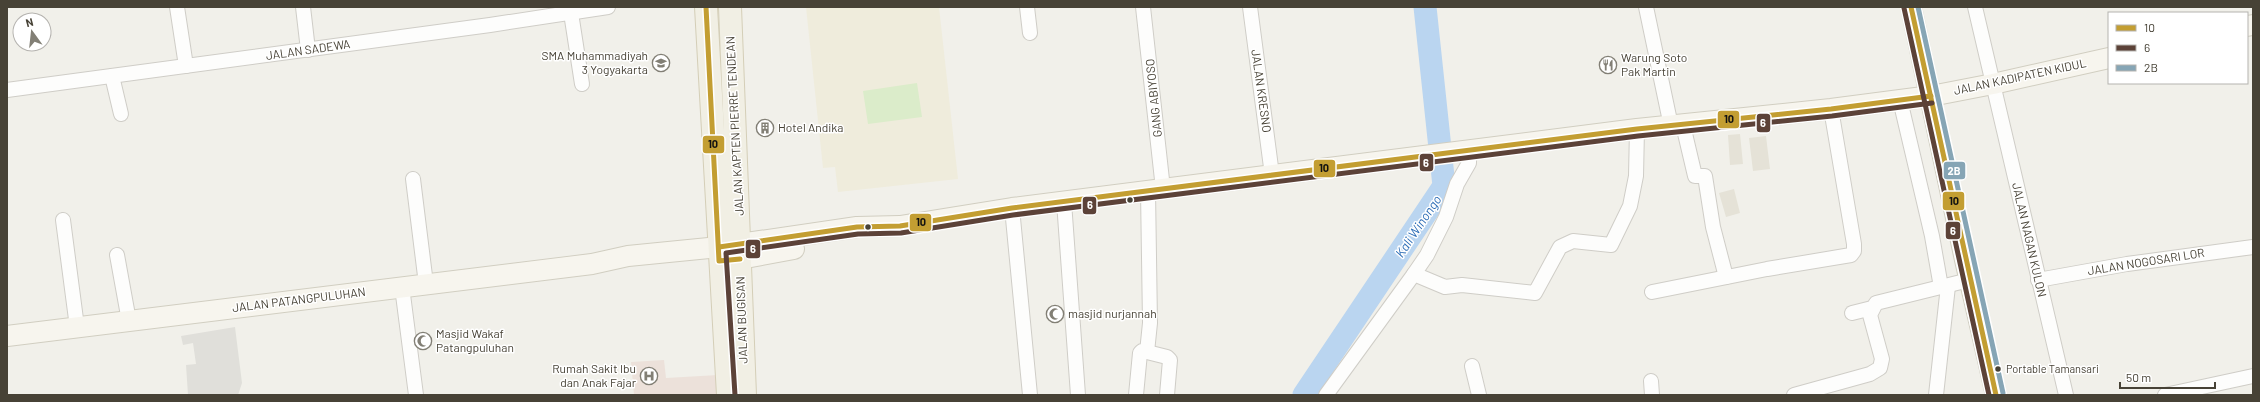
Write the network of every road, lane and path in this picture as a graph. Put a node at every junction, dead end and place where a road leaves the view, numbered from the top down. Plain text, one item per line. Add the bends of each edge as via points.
1 (177, 7) edge
2 (303, 7) edge
3 (608, 7) edge
4 (706, 7) edge
5 (730, 7) edge
6 (1028, 7) edge
7 (1143, 7) edge
8 (1250, 7) edge
9 (1646, 7) edge
10 (1910, 7) edge
11 (1975, 7) edge
12 (571, 13) junction
13 (1030, 33) dead end
14 (308, 50) junction
15 (2108, 58) edge
16 (186, 66) junction
17 (112, 76) junction
18 (582, 84) dead end
19 (1993, 84) junction
20 (7, 90) edge
21 (1931, 96) junction
22 (1900, 100) junction
23 (1830, 109) junction
24 (121, 114) dead end
25 (1677, 125) junction
26 (1637, 130) junction
27 (1467, 152) junction
28 (1272, 175) junction
29 (414, 179) dead end
30 (1156, 190) junction
31 (1064, 202) junction
32 (1012, 208) junction
33 (63, 220) dead end
34 (2253, 246) edge
35 (729, 253) junction
36 (117, 255) dead end
37 (1414, 274) junction
38 (1726, 277) junction
39 (1969, 280) junction
40 (2038, 280) junction
41 (426, 284) junction
42 (1945, 286) junction
43 (402, 287) junction
44 (1652, 292) dead end
45 (1872, 308) junction
46 (1852, 313) dead end
47 (129, 321) junction
48 (77, 327) junction
49 (7, 336) edge
50 (1147, 352) junction
51 (1472, 366) dead end
52 (2253, 376) edge
53 (1651, 381) dead end
54 (416, 395) edge
55 (728, 395) edge
56 (745, 395) edge
57 (1030, 395) edge
58 (1078, 395) edge
59 (1136, 395) edge
60 (1167, 395) edge
61 (1326, 395) edge
62 (1479, 395) edge
63 (1652, 395) edge
64 (1794, 395) edge
65 (1936, 395) edge
66 (1996, 395) edge
67 (2066, 395) edge
68 (2165, 395) edge

1 - 16 street
2 - 14 street
3 - 12 street, JALAN SADEWA
4 - 35 main road, JALAN KAPTEN PIERRE TENDEAN
5 - 35 main road, JALAN KAPTEN PIERRE TENDEAN
6 - 13 street
7 - 30 street, GANG ABIYOSO
8 - 28 street, JALAN KRESNO
9 - 25 street
10 - 21 street
11 - 19 street, JALAN NAGAN KULON
12 - 14 street, JALAN SADEWA
12 - 18 street
14 - 16 street, JALAN SADEWA
15 - 19 street, JALAN KADIPATEN KIDUL
16 - 17 street, JALAN SADEWA
17 - 20 street, JALAN SADEWA
17 - 24 street
19 - 21 street, JALAN KADIPATEN KIDUL
19 - 40 street, JALAN NAGAN KULON
21 - 22 street, JALAN KADIPATEN KIDUL
21 - 39 street
22 - 23 street, JALAN KADIPATEN KIDUL
22 - 42 street
23 - 25 street, JALAN KADIPATEN KIDUL
23 - 38 street via 1854,251 1844,258
25 - 26 street, JALAN KADIPATEN KIDUL
25 - 38 street via 1692,169 1696,176 1705,176 1713,227
26 - 27 street, JALAN KADIPATEN KIDUL
26 - 37 street via 1636,176 1630,206 1611,245 1573,241 1560,247 1535,293 1462,285 1445,288
27 - 28 street, JALAN KADIPATEN KIDUL
27 - 37 street via 1470,163 1457,184 1446,217 1427,255
28 - 30 street, JALAN PATANGPULUHAN
29 - 41 street
30 - 31 street, JALAN PATANGPULUHAN
30 - 50 street, GANG ABIYOSO
31 - 32 street, JALAN PATANGPULUHAN
31 - 58 street
32 - 35 street, JALAN PATANGPULUHAN via 900,226 857,227
32 - 57 street
33 - 48 street
34 - 40 street, JALAN NOGOSARI LOR
35 - 41 street, JALAN PATANGPULUHAN via 620,268 592,264
35 - 55 main road, JALAN BUGISAN
35 - 56 main road, JALAN BUGISAN
36 - 47 street
37 - 61 street
38 - 44 street
39 - 42 street
39 - 66 street
40 - 67 street, JALAN NAGAN KULON
41 - 43 street, JALAN PATANGPULUHAN
42 - 45 street via 1884,300
42 - 65 street
43 - 47 street, JALAN PATANGPULUHAN
43 - 54 street
45 - 46 street
45 - 64 street via 1870,314 1882,359 1880,368 1870,374
47 - 48 street, JALAN PATANGPULUHAN
48 - 49 street, JALAN PATANGPULUHAN
50 - 59 street via 1140,353
50 - 60 street via 1170,360
51 - 62 street
52 - 68 street
53 - 63 street

